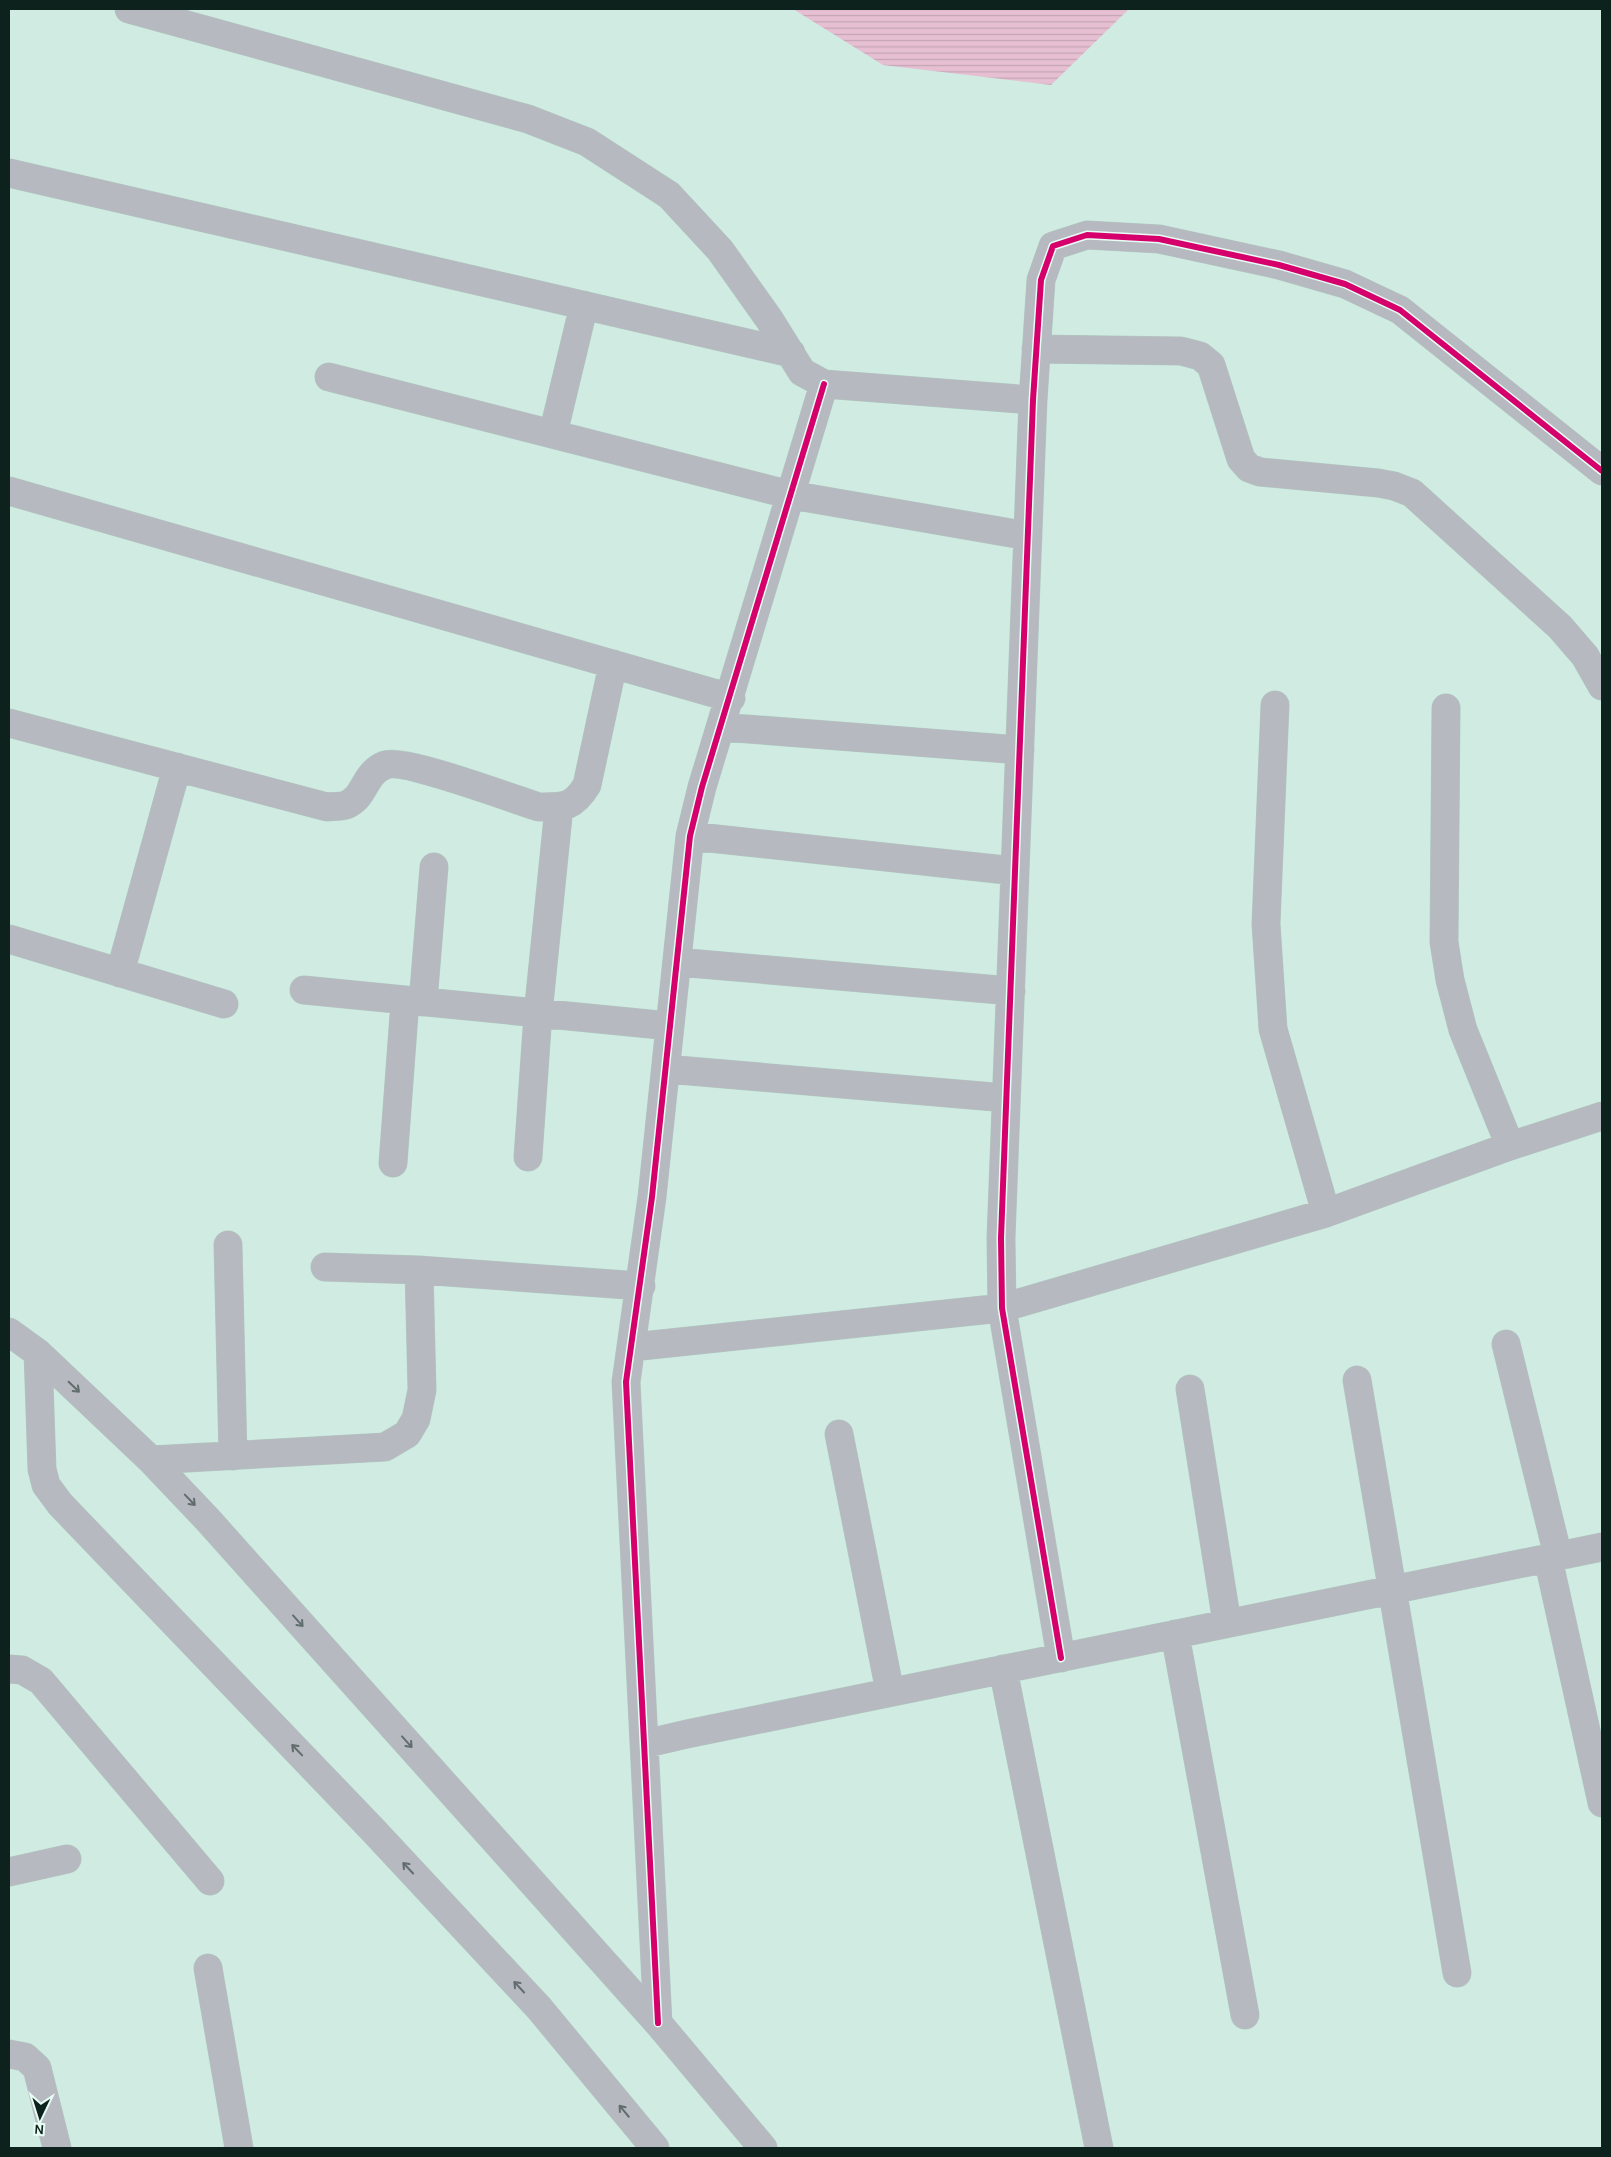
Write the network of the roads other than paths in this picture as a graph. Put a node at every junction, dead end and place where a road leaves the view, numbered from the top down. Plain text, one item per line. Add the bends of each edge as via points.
1 (129, 9) edge
2 (9, 173) edge
3 (584, 305) junction
4 (1036, 349) junction
5 (791, 353) junction
6 (329, 377) dead end
7 (824, 384) junction
8 (1033, 400) junction
9 (553, 434) junction
10 (1602, 471) edge
11 (9, 491) edge
12 (791, 495) junction
13 (1028, 536) junction
14 (613, 664) junction
15 (1602, 686) edge
16 (731, 698) junction
17 (1275, 705) dead end
18 (1446, 708) dead end
19 (9, 723) edge
20 (721, 727) junction
21 (1020, 750) junction
22 (177, 767) junction
23 (559, 807) junction
24 (690, 836) junction
25 (434, 867) dead end
26 (1015, 871) junction
27 (9, 939) edge
28 (677, 962) junction
29 (120, 973) junction
30 (304, 990) dead end
31 (1011, 991) junction
32 (414, 1001) junction
33 (224, 1004) dead end
34 (538, 1014) junction
35 (670, 1026) junction
36 (666, 1069) junction
37 (1006, 1098) junction
38 (1602, 1116) edge
39 (1510, 1146) junction
40 (528, 1157) dead end
41 (393, 1163) dead end
42 (1326, 1213) junction
43 (228, 1245) dead end
44 (325, 1267) dead end
45 (419, 1270) junction
46 (641, 1286) junction
47 (1002, 1308) junction
48 (9, 1332) edge
49 (1506, 1344) dead end
50 (632, 1346) junction
51 (38, 1353) junction
52 (1357, 1380) dead end
53 (1190, 1389) dead end
54 (839, 1434) dead end
55 (233, 1456) junction
56 (151, 1460) junction
57 (1602, 1547) edge
58 (1553, 1557) junction
59 (1393, 1590) junction
60 (1227, 1623) junction
61 (1175, 1634) junction
62 (1061, 1658) junction
63 (9, 1669) edge
64 (1003, 1669) junction
65 (890, 1692) junction
66 (644, 1744) junction
67 (1602, 1803) edge
68 (67, 1859) dead end
69 (9, 1872) edge
70 (210, 1881) dead end
71 (208, 1968) dead end
72 (1457, 1973) dead end
73 (1245, 2015) dead end
74 (658, 2023) junction
75 (9, 2054) edge
76 (58, 2148) edge
77 (239, 2148) edge
78 (656, 2148) edge
79 (763, 2148) edge
80 (1099, 2148) edge

1 - 5 street via 528,119 587,142 669,195 720,250
2 - 3 street
3 - 5 street
3 - 9 street
4 - 8 street
4 - 10 street via 1041,280 1053,246 1087,235 1169,241 1278,265 1345,284 1400,310
4 - 15 street via 1165,350 1200,356 1211,365 1238,452 1249,468 1260,472 1378,483 1412,493 1560,628 1585,656
5 - 7 street via 802,372
6 - 9 street
7 - 8 street
7 - 12 street
8 - 13 street
9 - 12 street
11 - 14 street
12 - 13 street
12 - 16 street
13 - 21 street
14 - 16 street
14 - 23 street via 587,785 577,800
16 - 20 street
17 - 42 street via 1266,924 1273,1029
18 - 39 street via 1444,942 1463,1030
19 - 22 street
20 - 21 street
20 - 24 street
21 - 26 street
22 - 23 street via 327,807 346,805 359,795 372,772 387,764 539,807
22 - 29 street
23 - 34 street
24 - 26 street
24 - 28 street
25 - 32 street
26 - 31 street
27 - 29 street
28 - 31 street
28 - 35 street
29 - 33 street
30 - 32 street
31 - 37 street
32 - 34 street
32 - 41 street
34 - 35 street
34 - 40 street
35 - 36 street
36 - 37 street
36 - 46 street
37 - 47 street
38 - 39 street
39 - 42 street
42 - 47 street
43 - 55 street
44 - 45 street
45 - 46 street
45 - 55 street via 422,1390 416,1419 407,1434 385,1447
46 - 50 street
47 - 50 street
47 - 62 street
48 - 51 street
49 - 58 street
50 - 66 street via 626,1382
51 -> 56 street
78 -> 51 street via 539,2008 60,1504 46,1485 42,1469
52 - 59 street
53 - 60 street
54 - 65 street
55 - 56 street
56 -> 74 street
57 - 58 street
58 - 59 street
58 - 67 street
59 - 60 street
59 - 72 street
60 - 61 street
61 - 62 street
61 - 73 street
62 - 64 street
63 - 70 street via 22,1670 41,1681
64 - 65 street
64 - 80 street
65 - 66 street
66 - 74 street
68 - 69 street
71 - 77 street
74 - 79 street
75 - 76 street via 25,2057 37,2068

